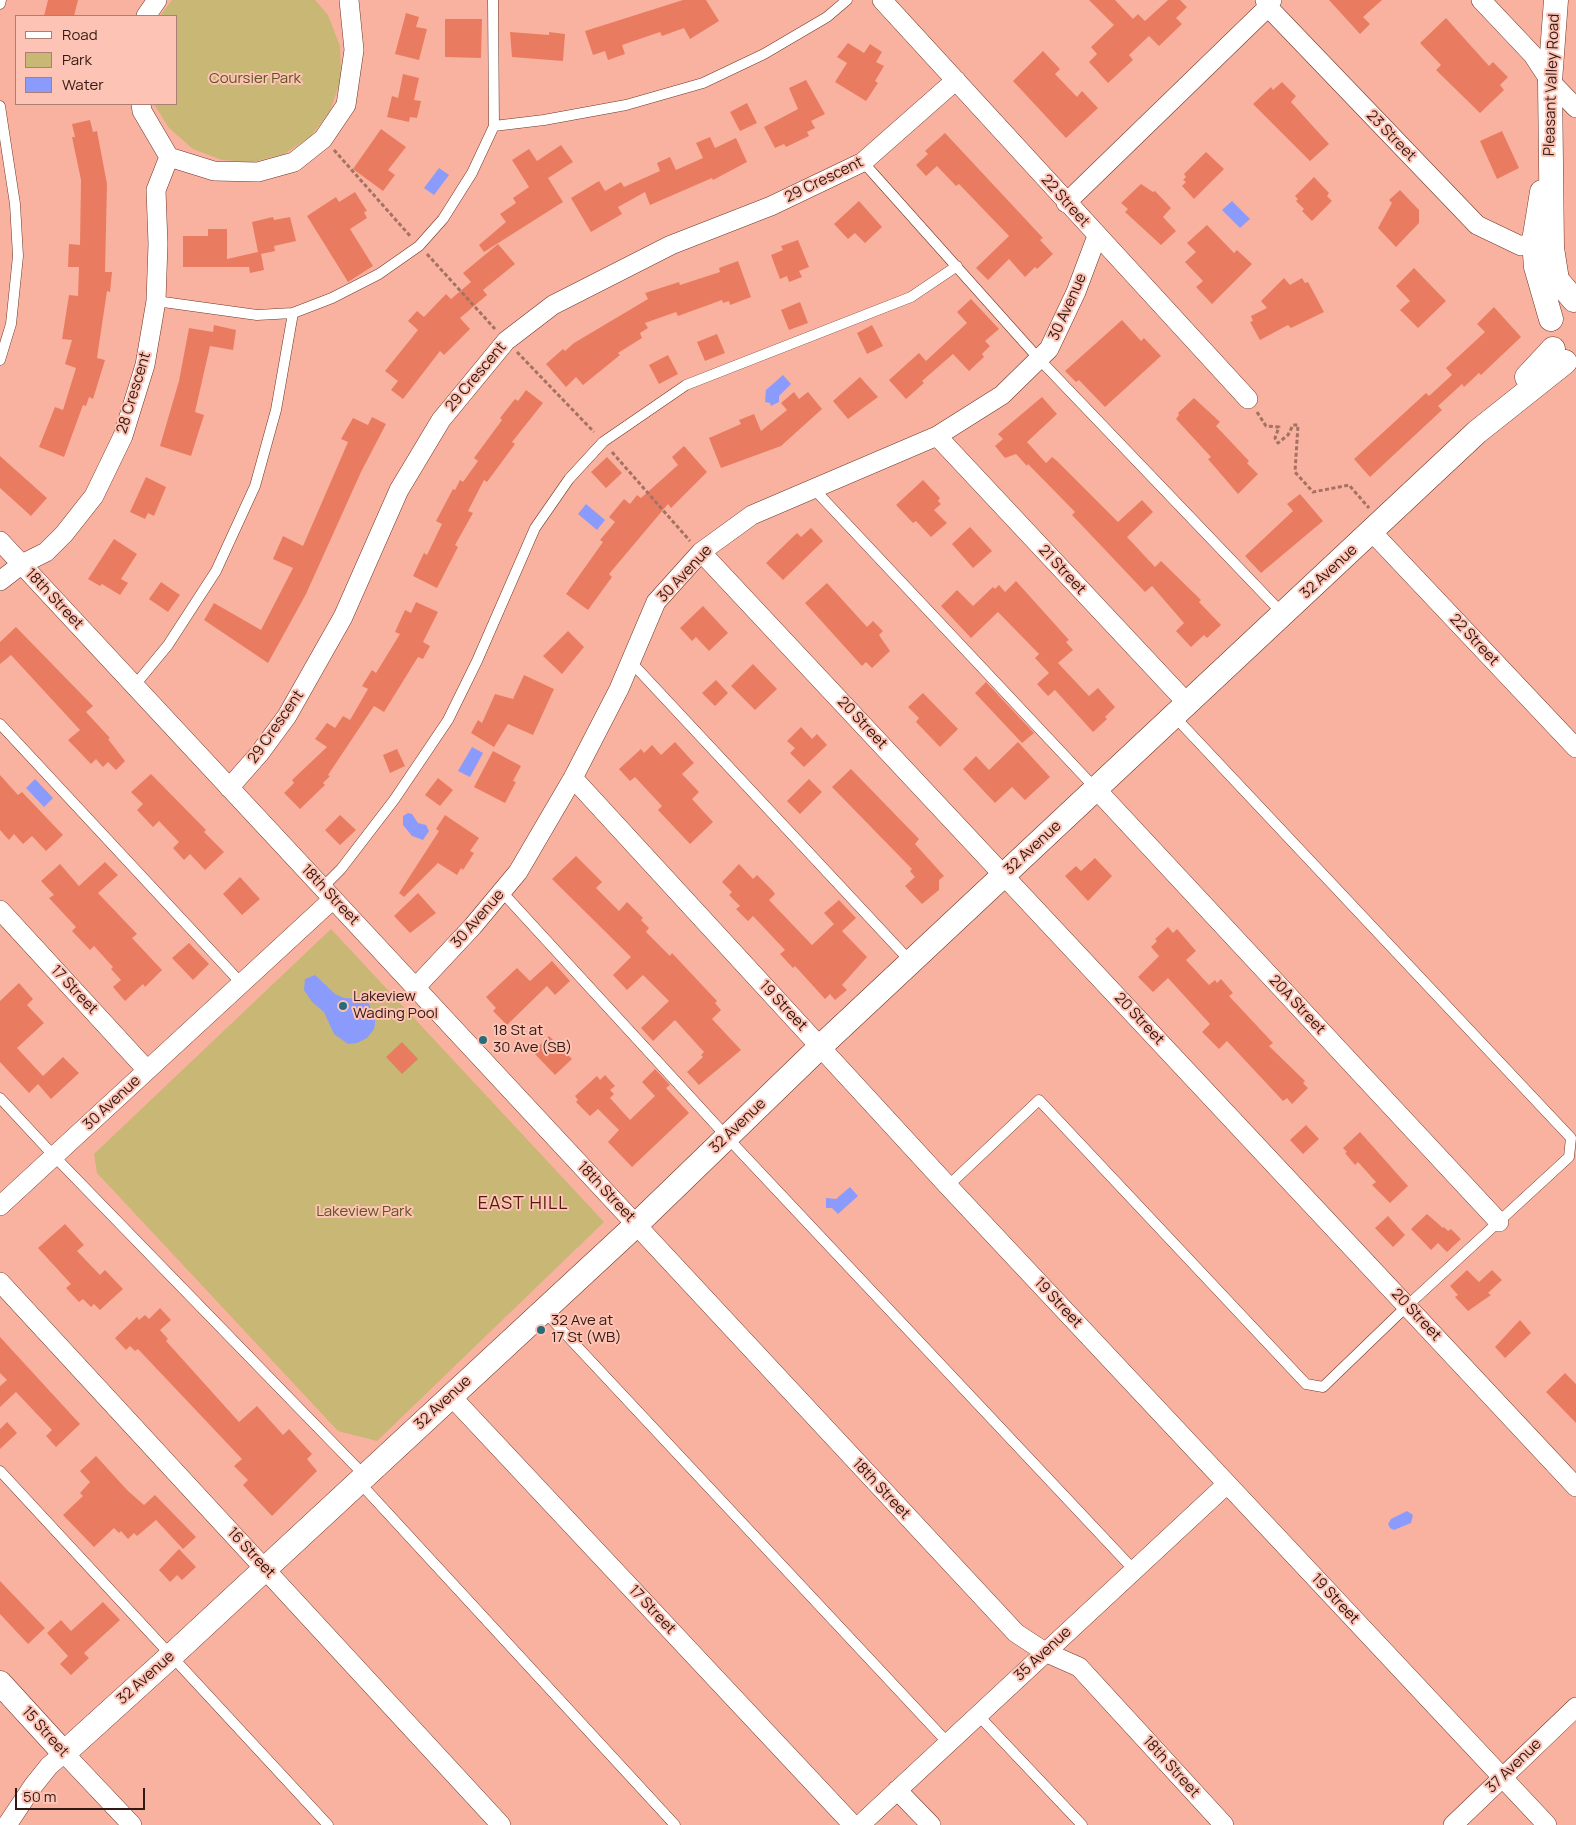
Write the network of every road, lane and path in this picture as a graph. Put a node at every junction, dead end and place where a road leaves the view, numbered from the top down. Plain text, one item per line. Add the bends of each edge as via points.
1 (157, 0) edge
2 (349, 0) edge
3 (493, 0) edge
4 (847, 0) edge
5 (882, 0) edge
6 (1481, 0) edge
7 (1556, 0) edge
8 (1268, 2) edge
9 (147, 15) edge
10 (956, 80) junction
11 (1550, 81) junction
12 (141, 105) edge
13 (0, 106) edge
14 (1576, 108) edge
15 (494, 126) junction
16 (170, 157) junction
17 (863, 162) junction
18 (1550, 169) junction
19 (1066, 202) junction
20 (1097, 236) junction
21 (1534, 241) junction
22 (956, 266) junction
23 (1575, 300) edge
24 (156, 301) junction
25 (293, 313) junction
26 (1551, 319) junction
27 (1565, 358) edge
28 (1039, 359) junction
29 (0, 360) edge
30 (1248, 400) joint
31 (937, 436) junction
32 (813, 488) junction
33 (1371, 521) junction
34 (0, 541) edge
35 (701, 552) junction
36 (22, 564) junction
37 (0, 581) edge
38 (1283, 614) junction
39 (631, 662) junction
40 (135, 685) junction
41 (1181, 709) junction
42 (0, 724) edge
43 (1576, 748) edge
44 (572, 778) junction
45 (229, 788) junction
46 (1096, 789) junction
47 (1005, 875) junction
48 (502, 892) junction
49 (328, 893) junction
50 (0, 910) edge
51 (912, 962) junction
52 (241, 984) junction
53 (416, 987) junction
54 (820, 1047) junction
55 (147, 1070) junction
56 (0, 1098) edge
57 (727, 1136) junction
58 (55, 1157) junction
59 (948, 1186) junction
60 (0, 1206) edge
61 (1499, 1222) junction
62 (636, 1225) junction
63 (0, 1282) edge
64 (1407, 1306) junction
65 (543, 1310) junction
66 (451, 1396) junction
67 (0, 1471) edge
68 (362, 1479) junction
69 (1227, 1484) junction
70 (1576, 1487) edge
71 (265, 1568) junction
72 (1134, 1570) junction
73 (1045, 1652) junction
74 (170, 1657) junction
75 (0, 1683) edge
76 (1576, 1708) edge
77 (978, 1715) junction
78 (948, 1743) junction
79 (64, 1753) junction
80 (1502, 1777) junction
81 (897, 1790) junction
82 (7, 1825) edge
83 (132, 1825) edge
84 (328, 1825) edge
85 (501, 1825) edge
86 (675, 1825) edge
87 (853, 1825) edge
88 (860, 1825) edge
89 (931, 1825) edge
90 (1082, 1825) edge
91 (1224, 1825) edge
92 (1453, 1825) edge
93 (1547, 1825) edge

1 - 9 street
2 - 16 street via 354,50 346,105 324,139 294,162 258,172 214,171
3 - 15 lane
4 - 15 lane via 827,17 764,54 703,83 626,105
5 - 10 street, 22 Street
6 - 11 street via 1533,54
7 - 11 street, Pleasant Valley Road
8 - 19 street
8 - 21 street, 23 Street via 1477,225 1521,246
10 - 17 street, 29 Crescent
10 - 19 street, 22 Street
11 - 14 street
11 - 18 street, Pleasant Valley Road
12 - 16 street
13 - 29 lane via 15,204 18,256 11,324
15 - 25 lane via 472,173 443,219 419,246 379,274
16 - 24 street, 28 Crescent via 156,190
17 - 22 lane
17 - 45 street, 29 Crescent via 771,206 671,245 553,306 506,340 441,420 399,490 343,617 287,716
18 - 21 street, Pleasant Valley Road via 1539,205
18 - 23 street, Pleasant Valley Road via 1552,248 1557,280
19 - 20 street, 22 Street
20 - 28 street, 30 Avenue via 1076,292 1049,349
20 - 30 street, 22 Street
21 - 26 street, Pleasant Valley Road via 1536,268
22 - 28 lane
22 - 49 lane via 911,297 686,385 603,442 569,478 535,528 448,720 394,800 341,869
23 - 26 street via 1564,305
24 - 25 lane via 257,315
24 - 36 street, 28 Crescent via 145,366 123,436 94,496 46,552
25 - 40 lane via 276,410 254,486 216,571 168,646
26 - 27 street, Pleasant Valley Road via 1549,336
27 - 33 street, 32 Avenue
28 - 31 street, 30 Avenue via 1002,395
28 - 38 lane
30 - 33 path via 1263,424 1279,427 1278,443 1288,435 1293,425 1298,425 1295,472 1313,492 1349,485
31 - 32 street, 30 Avenue
31 - 41 street, 21 Street
32 - 35 street, 30 Avenue via 752,515
32 - 46 lane
33 - 38 street, 32 Avenue
33 - 43 street, 22 Street
34 - 36 street, 18th Street
35 - 39 street, 30 Avenue via 656,602
35 - 47 street, 20 Street
36 - 37 street, 28 Crescent
36 - 40 street, 18th Street
38 - 41 street, 32 Avenue
39 - 44 street, 30 Avenue
39 - 51 lane
40 - 45 street, 18th Street
41 - 46 street, 32 Avenue
41 - 61 lane via 1571,1138 1569,1157
42 - 52 lane
44 - 48 street, 30 Avenue via 518,872
44 - 54 street, 19 Street
45 - 49 street, 18th Street
46 - 47 street, 32 Avenue
46 - 61 street, 20A Street
47 - 51 street, 32 Avenue
47 - 64 street, 20 Street
48 - 53 street, 30 Avenue
48 - 57 lane
49 - 52 street, 30 Avenue
49 - 53 street, 18th Street
50 - 55 street, 17 Street
51 - 54 street, 32 Avenue
52 - 55 street, 30 Avenue
53 - 62 street, 18th Street
54 - 57 street, 32 Avenue
54 - 59 street, 19 Street
55 - 58 street, 30 Avenue
56 - 58 lane
57 - 62 street, 32 Avenue
57 - 72 lane
58 - 60 street, 30 Avenue
58 - 68 lane
59 - 64 lane via 1039,1100 1306,1384 1322,1387
59 - 69 street, 19 Street
61 - 64 lane
62 - 65 street, 32 Avenue
62 - 73 street, 18th Street via 1016,1633
63 - 71 street, 16 Street
64 - 70 street, 20 Street
65 - 66 street, 32 Avenue
65 - 78 lane
66 - 68 street, 32 Avenue
66 - 87 street, 17 Street
67 - 74 lane
68 - 71 street, 32 Avenue
68 - 86 lane
69 - 72 street, 35 Avenue
69 - 80 street, 19 Street
71 - 74 street, 32 Avenue
71 - 85 street, 16 Street
72 - 73 street, 35 Avenue
73 - 77 street, 35 Avenue
73 - 91 street, 18th Street via 1079,1667
74 - 79 street, 32 Avenue
74 - 84 lane
75 - 79 street, 15 Street
76 - 80 street, 37 Avenue
77 - 78 street, 35 Avenue
77 - 90 lane
78 - 81 street, 35 Avenue
79 - 82 street, 32 Avenue via 33,1786
79 - 83 street, 15 Street
80 - 92 street, 37 Avenue
80 - 93 street, 19 Street
81 - 88 street, 35 Avenue
81 - 89 street

